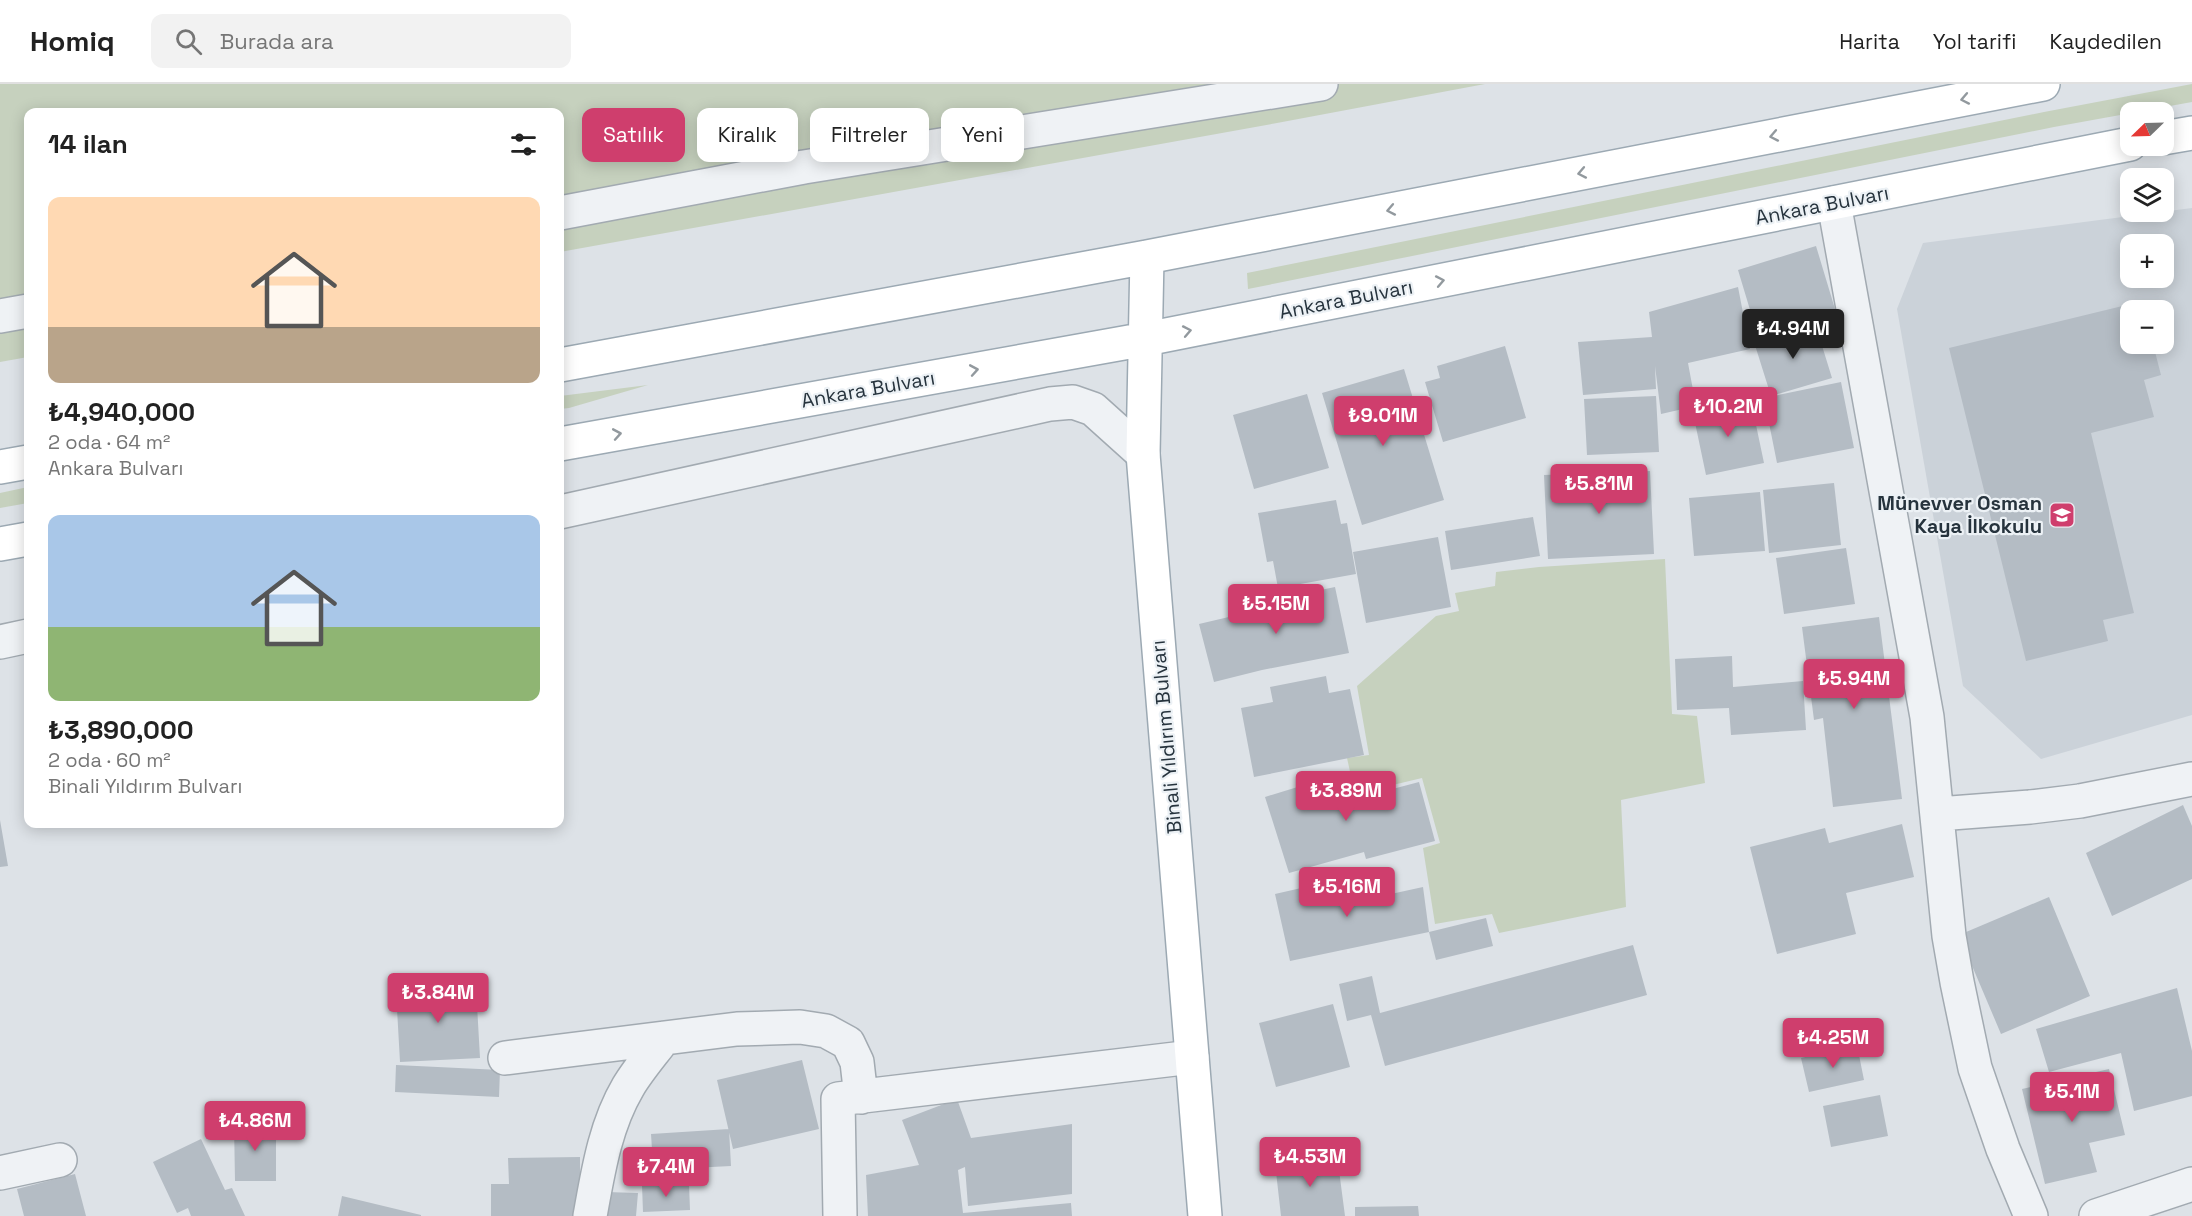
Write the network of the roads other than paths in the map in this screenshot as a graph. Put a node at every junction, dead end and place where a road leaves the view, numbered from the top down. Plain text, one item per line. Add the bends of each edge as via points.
1 (1321, 84) edge
2 (2043, 84) edge
3 (2192, 133) edge
4 (2174, 136) edge
5 (2120, 146) edge
6 (1834, 203) junction
7 (564, 212) edge
8 (1147, 257) junction
9 (24, 312) edge
10 (0, 316) edge
11 (1146, 339) junction
12 (564, 364) edge
13 (564, 443) edge
14 (1143, 454) junction
15 (24, 463) edge
16 (0, 467) edge
17 (564, 511) edge
18 (24, 540) edge
19 (0, 544) edge
20 (24, 637) edge
21 (0, 642) edge
22 (2192, 779) edge
23 (1938, 814) junction
24 (664, 1038) junction
25 (1192, 1057) junction
26 (505, 1058) dead end
27 (861, 1097) junction
28 (60, 1160) dead end
29 (0, 1173) edge
30 (2192, 1184) edge
31 (590, 1216) edge
32 (840, 1216) edge
33 (1205, 1216) edge
34 (2031, 1216) edge
35 (2096, 1216) edge

1 - 7 street via 804,167
2 -> 8 main road
3 - 4 main road
5 - 6 main road, Ankara Bulvarı
11 -> 6 main road, Ankara Bulvarı
6 - 23 street via 1927,717
8 - 11 main road, Binali Yıldırım Bulvarı
8 - 12 main road
9 - 10 street
13 -> 11 main road, Ankara Bulvarı
11 - 14 main road, Binali Yıldırım Bulvarı
14 - 17 street via 1093,409 1073,402 1050,404
14 - 25 main road, Binali Yıldırım Bulvarı
15 - 16 main road
18 - 19 main road
20 - 21 street
22 - 23 street via 2080,801
23 - 34 street via 1949,936 1975,1068
24 - 26 street
24 - 27 street via 737,1029 800,1027 826,1031 848,1043 857,1062
24 - 31 street via 628,1087 614,1119 600,1160
25 - 27 street
25 - 33 main road, Binali Yıldırım Bulvarı
27 - 32 street via 838,1099
28 - 29 street
30 - 35 street

